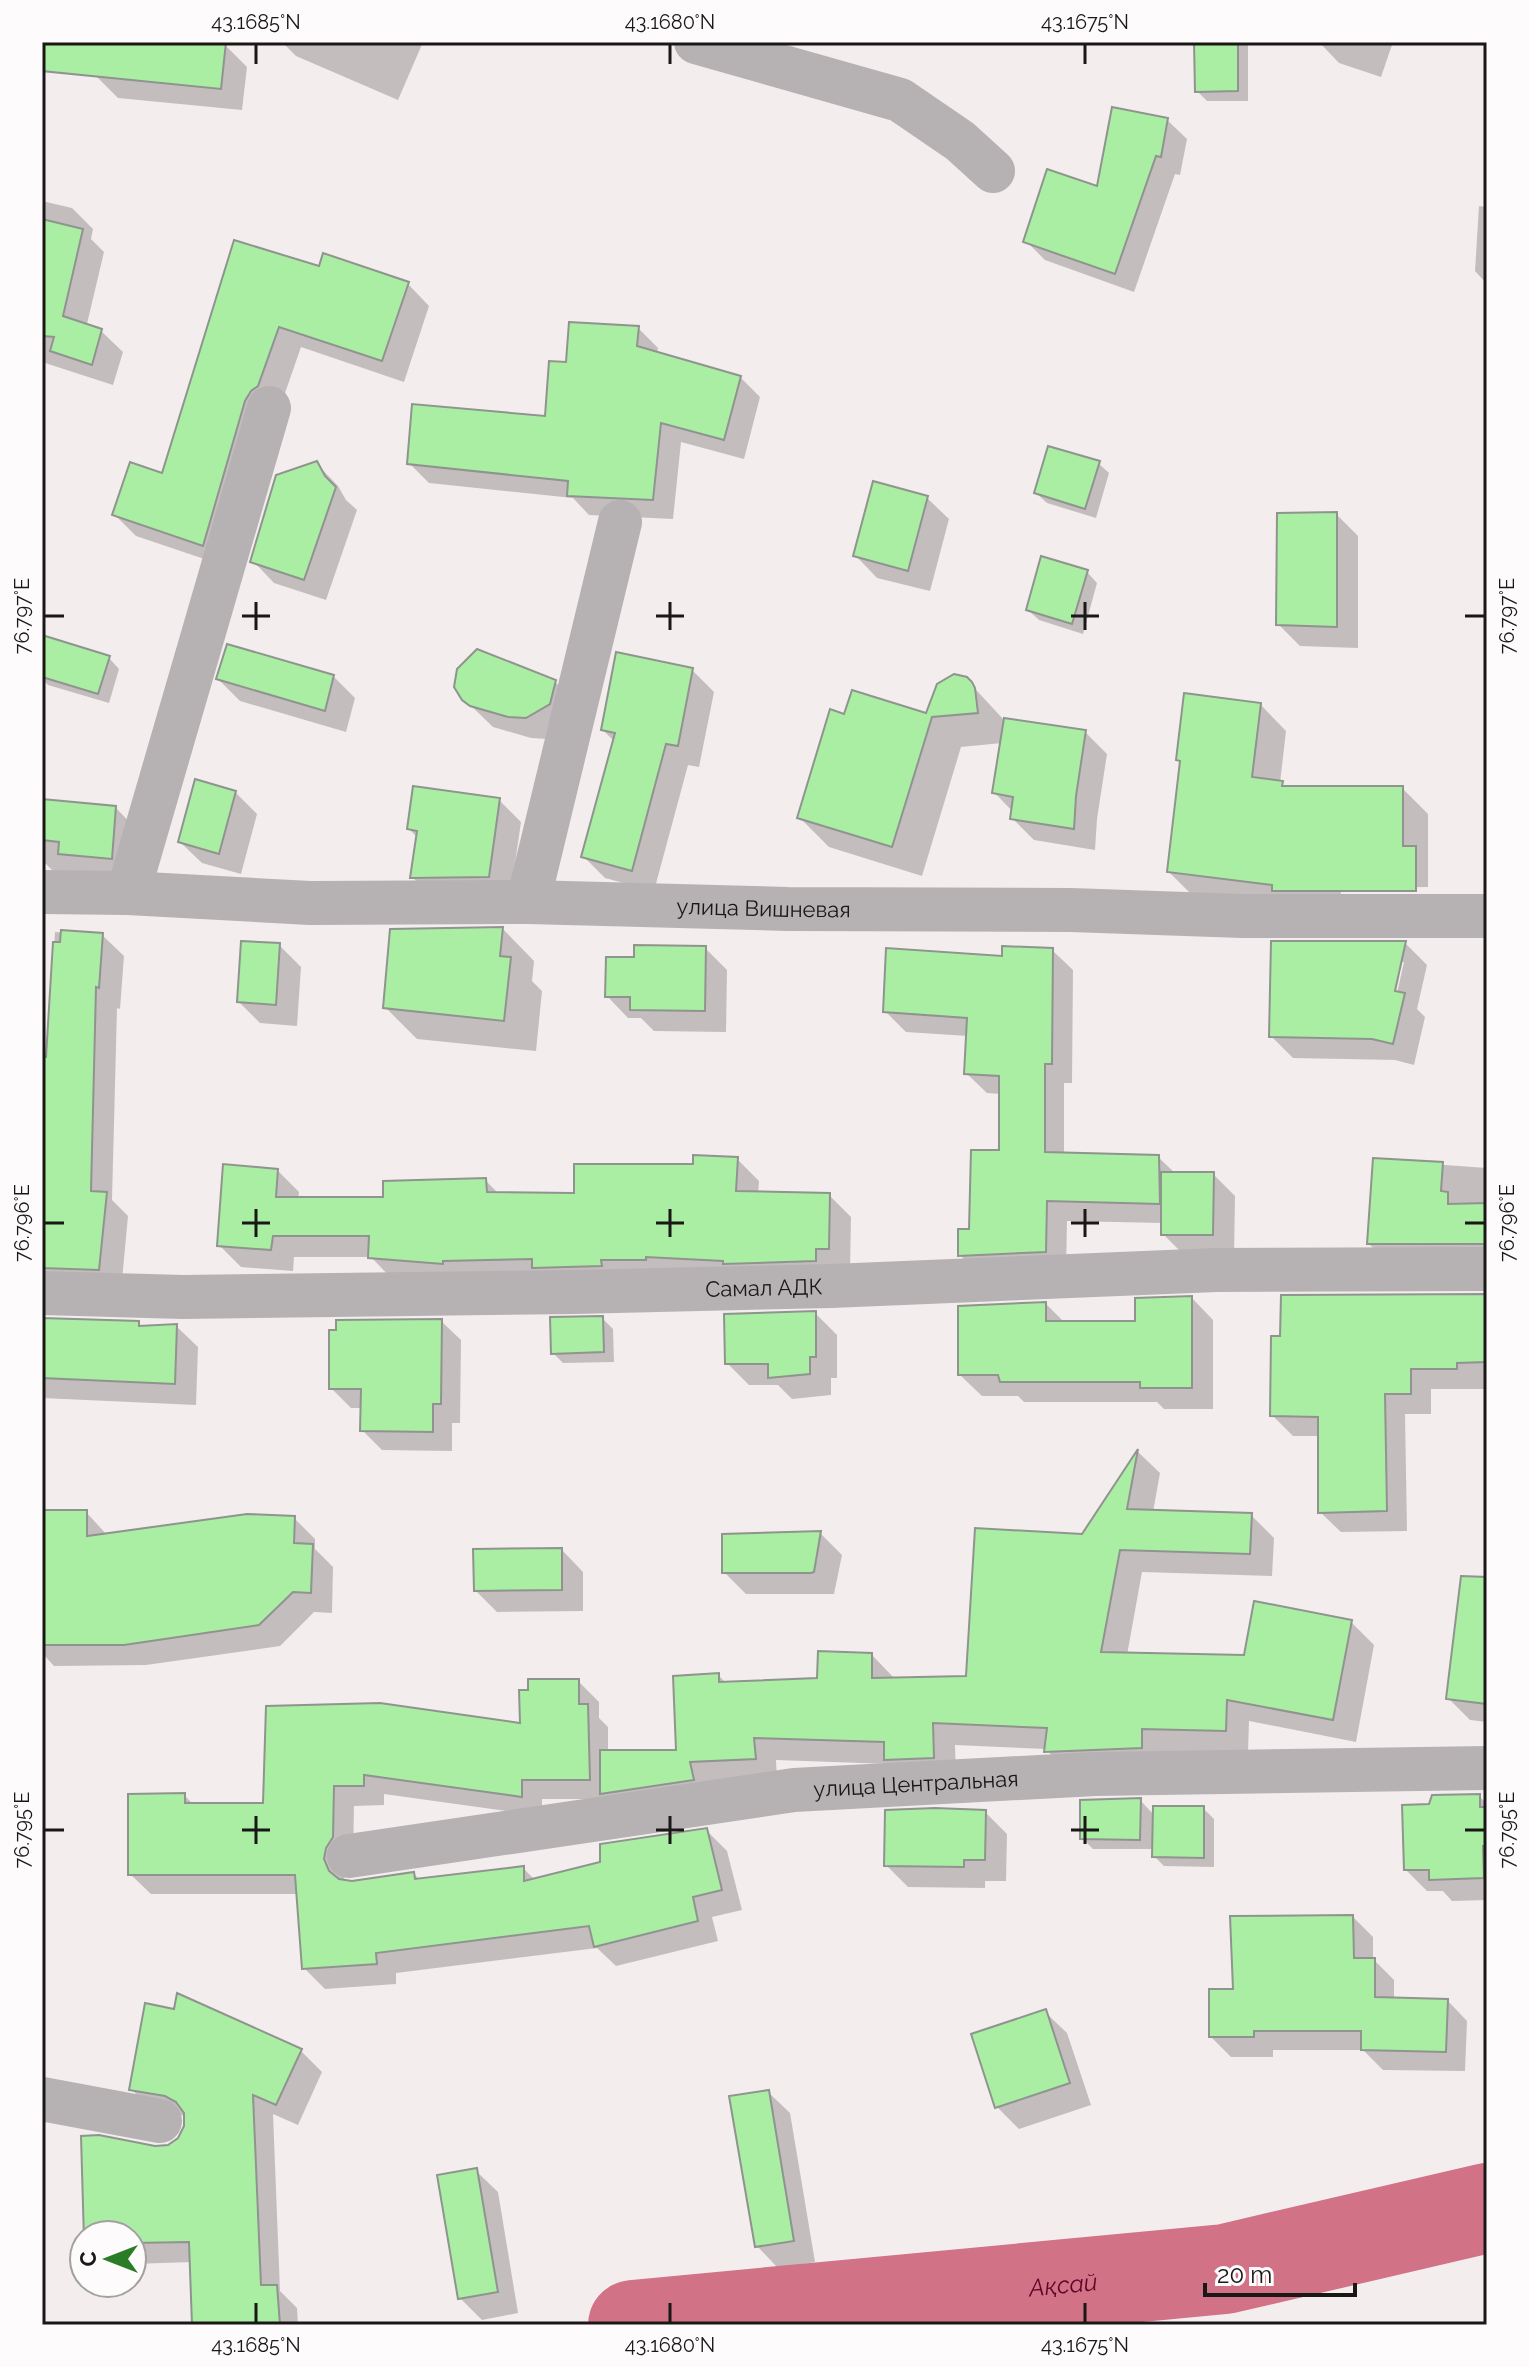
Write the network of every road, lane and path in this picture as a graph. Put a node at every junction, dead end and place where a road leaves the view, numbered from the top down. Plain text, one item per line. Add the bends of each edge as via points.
1 (696, 42) edge
2 (993, 171) dead end
3 (269, 408) dead end
4 (620, 522) dead end
5 (42, 892) edge
6 (128, 893) junction
7 (528, 902) junction
8 (1487, 916) edge
9 (1487, 1269) edge
10 (42, 1293) edge
11 (1487, 1768) edge
12 (349, 1856) dead end
13 (42, 2099) edge
14 (160, 2121) dead end

1 - 2 street via 900,100
3 - 6 street
4 - 7 street
5 - 6 street, улица Вишневая
6 - 7 street, улица Вишневая via 310,903
7 - 8 street, улица Вишневая
9 - 10 street, Самал АДК via 1216,1270 574,1292 183,1297
11 - 12 street, улица Центральная via 1095,1774 794,1790
13 - 14 street

